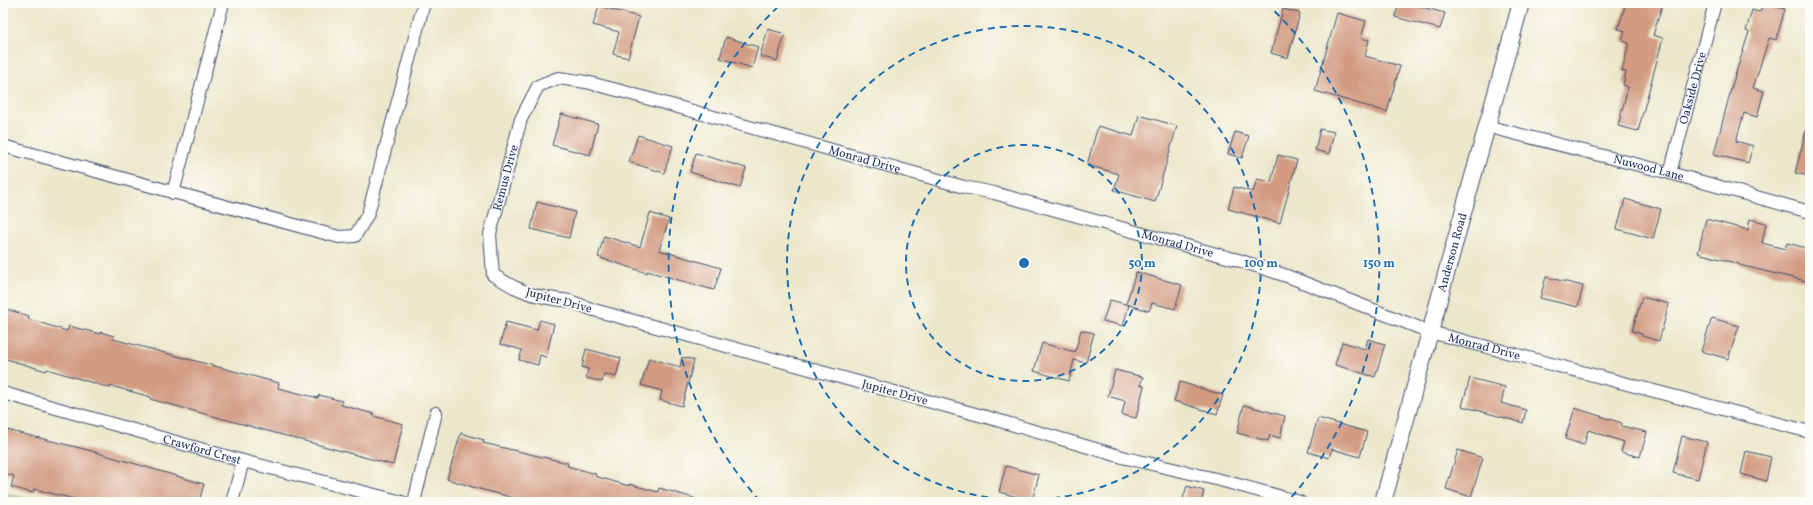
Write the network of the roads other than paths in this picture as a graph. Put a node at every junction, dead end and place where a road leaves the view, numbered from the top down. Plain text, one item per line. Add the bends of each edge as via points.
1 (223, 3) edge
2 (424, 3) edge
3 (1520, 3) edge
4 (1715, 3) edge
5 (539, 85) joint
6 (1486, 126) junction
7 (3, 146) edge
8 (1670, 173) junction
9 (173, 193) junction
10 (1810, 212) edge
11 (493, 275) joint
12 (1430, 332) junction
13 (3, 393) edge
14 (436, 412) dead end
15 (1810, 432) edge
16 (243, 461) junction
17 (232, 502) edge
18 (402, 502) edge
19 (414, 502) edge
20 (1300, 502) edge
21 (1383, 502) edge

1 - 9 street
2 - 9 street via 368,214 355,236 339,237
3 - 6 street, Anderson Road
4 - 8 street, Oakside Drive
5 - 11 street, Remus Drive via 521,119 490,234
5 - 12 street, Monrad Drive via 558,78 586,82 1238,260 1287,276
6 - 8 street, Nuwood Lane
6 - 12 street, Anderson Road
7 - 9 street
8 - 10 street, Nuwood Lane
11 - 20 street, Jupiter Drive via 537,296 570,301 594,310 990,418 1126,458
12 - 15 street, Monrad Drive
12 - 21 street, Anderson Road
13 - 16 street, Crawford Crest
14 - 19 street
16 - 17 street
16 - 18 street, Crawford Crest

